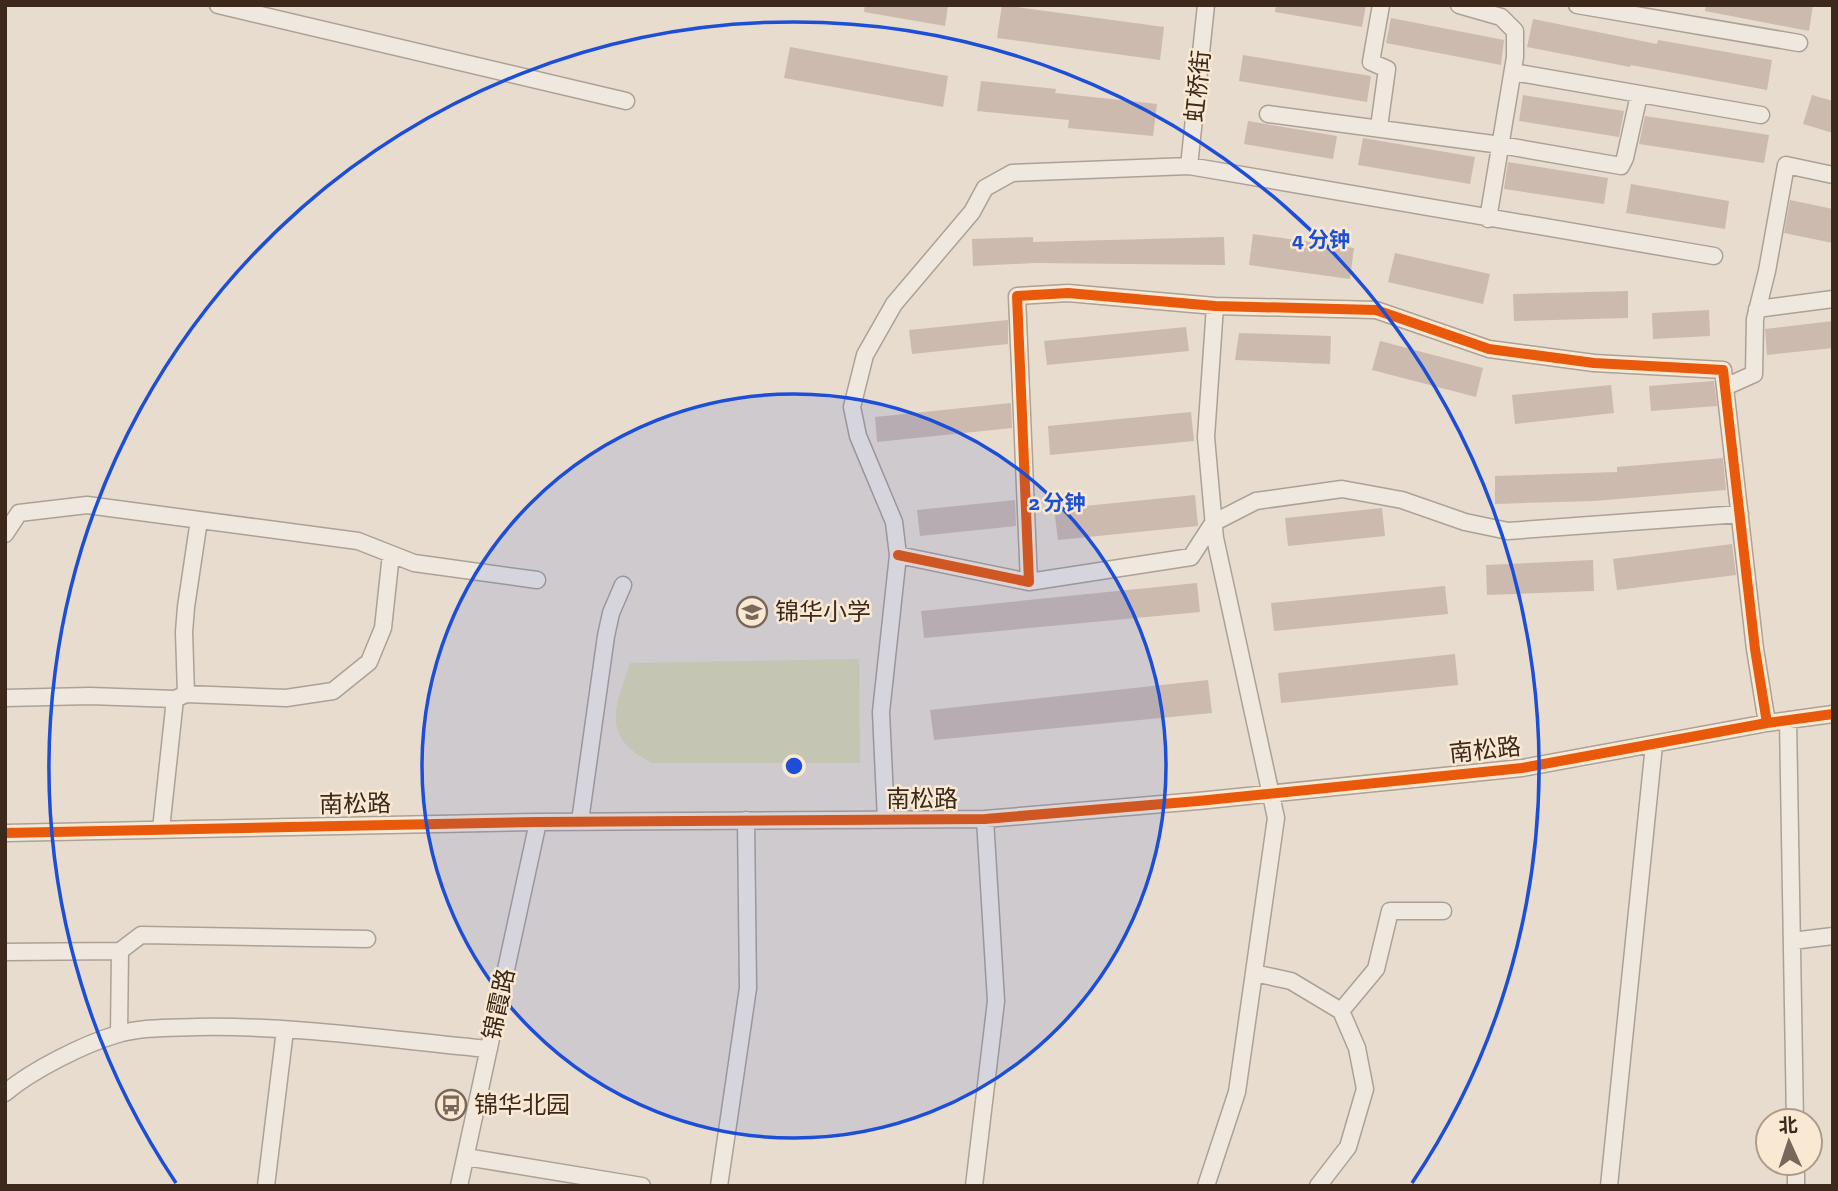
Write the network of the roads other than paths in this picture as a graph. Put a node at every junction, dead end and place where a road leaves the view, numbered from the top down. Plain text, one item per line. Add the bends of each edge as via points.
1 (218, 5) edge
2 (1206, 5) edge
3 (1381, 5) edge
4 (1459, 5) edge
5 (1577, 5) edge
6 (1799, 43) dead end
7 (1513, 72) junction
8 (1639, 95) junction
9 (626, 101) dead end
10 (1268, 114) dead end
11 (1761, 115) dead end
12 (1379, 127) junction
13 (1500, 145) junction
14 (1189, 166) junction
15 (1833, 175) edge
16 (1488, 219) junction
17 (1714, 256) dead end
18 (1833, 299) edge
19 (1215, 306) junction
20 (1757, 309) junction
21 (1725, 387) junction
22 (1740, 513) junction
23 (199, 520) junction
24 (1213, 523) junction
25 (5, 534) edge
26 (391, 554) junction
27 (898, 555) junction
28 (537, 580) dead end
29 (1029, 582) junction
30 (623, 585) dead end
31 (181, 696) junction
32 (5, 698) edge
33 (1833, 714) edge
34 (1788, 720) junction
35 (1767, 723) junction
36 (1654, 745) junction
37 (1271, 793) junction
38 (985, 819) junction
39 (746, 820) junction
40 (886, 820) junction
41 (538, 821) junction
42 (580, 821) junction
43 (161, 829) junction
44 (5, 833) edge
45 (1443, 911) dead end
46 (1833, 936) edge
47 (367, 939) dead end
48 (1792, 941) junction
49 (120, 951) junction
50 (5, 952) edge
51 (1254, 973) junction
52 (1341, 1011) junction
53 (285, 1030) junction
54 (119, 1034) junction
55 (489, 1049) junction
56 (5, 1093) edge
57 (1795, 1107) edge
58 (466, 1157) junction
59 (266, 1186) edge
60 (459, 1186) edge
61 (642, 1186) edge
62 (719, 1186) edge
63 (974, 1186) edge
64 (1206, 1186) edge
65 (1318, 1186) edge
66 (1609, 1186) edge

1 - 9 street
2 - 14 street, 虹桥街
3 - 12 street via 1371,62 1387,69
4 - 7 street via 1502,17 1514,31
5 - 6 street
7 - 8 street
7 - 13 street
8 - 11 street
8 - 13 street via 1621,166
10 - 12 street
12 - 13 street
13 - 16 street
14 - 16 street
14 - 27 street via 1012,173 985,188 972,212 894,304 865,355 852,407 858,436 894,522
15 - 20 street via 1786,165
16 - 17 street
18 - 20 street
19 - 21 street via 1376,310 1489,349 1594,363 1723,370
19 - 24 street via 1206,437
19 - 29 street via 1068,293 1017,296
20 - 21 street via 1754,374
21 - 22 street
22 - 24 street via 1508,531 1465,523 1402,500 1342,489 1256,500
22 - 35 street
23 - 25 street via 87,505 19,513
23 - 26 street via 358,541
23 - 31 street via 186,607
24 - 29 street via 1191,557
24 - 37 street
26 - 28 street via 414,563
26 - 31 street via 383,628 369,662 333,691 286,698
27 - 29 street
27 - 40 street via 881,712
30 - 42 street via 606,636
31 - 32 street
31 - 43 street
33 - 34 street, 南松路
34 - 35 street, 南松路
34 - 48 street
35 - 36 street, 南松路
36 - 37 street, 南松路 via 1522,768
36 - 66 street
37 - 38 street, 南松路
37 - 51 street via 1276,817
38 - 40 street, 南松路
38 - 63 street via 996,1001
39 - 40 street, 南松路
39 - 42 street, 南松路
39 - 62 street via 748,988
41 - 42 street, 南松路
41 - 43 street, 南松路
41 - 55 street, 锦霞路
43 - 44 street, 南松路
45 - 52 street via 1390,911 1376,969
46 - 48 street
47 - 49 street via 141,935
48 - 57 street
49 - 50 street
49 - 54 street
51 - 52 street via 1291,981
51 - 64 street via 1237,1092
52 - 65 street via 1357,1048 1365,1089 1348,1147
53 - 54 street via 159,1028
53 - 55 street
53 - 59 street
54 - 56 street via 23,1078
55 - 58 street, 锦霞路
58 - 60 street, 锦霞路
58 - 61 street

